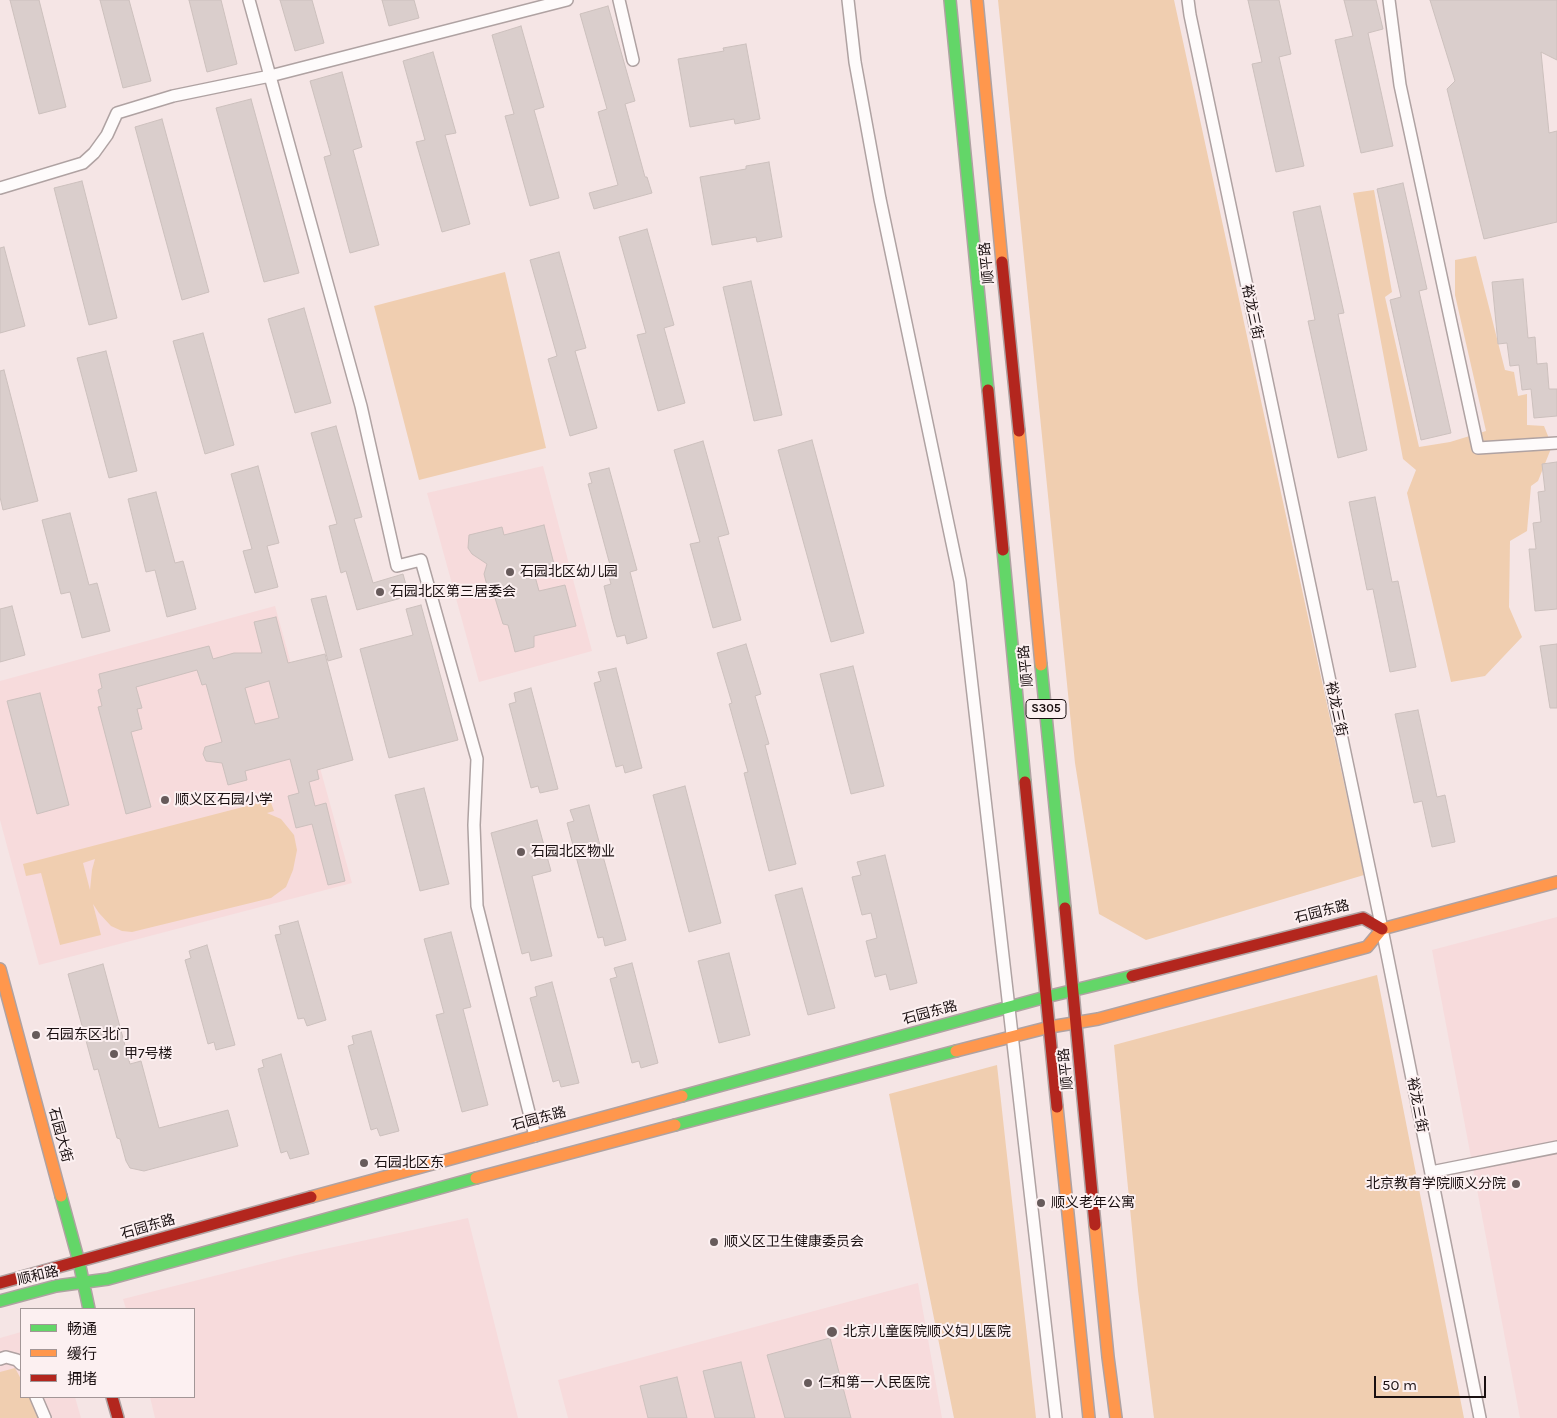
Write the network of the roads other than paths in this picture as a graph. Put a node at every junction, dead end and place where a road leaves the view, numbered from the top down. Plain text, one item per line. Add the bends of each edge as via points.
1 (249, 0) edge
2 (567, 0) edge
3 (620, 0) edge
4 (848, 0) edge
5 (950, 0) edge
6 (977, 0) edge
7 (1188, 0) edge
8 (1389, 0) edge
9 (633, 60) dead end
10 (270, 76) junction
11 (0, 188) edge
12 (1557, 443) edge
13 (1557, 882) edge
14 (1382, 929) junction
15 (0, 969) edge
16 (1073, 990) junction
17 (1046, 997) junction
18 (1008, 1008) junction
19 (1076, 1023) junction
20 (1050, 1027) junction
21 (1012, 1037) junction
22 (535, 1136) junction
23 (1557, 1147) edge
24 (1431, 1172) junction
25 (79, 1262) junction
26 (83, 1283) junction
27 (0, 1284) edge
28 (0, 1301) edge
29 (89, 1308) edge
30 (0, 1358) edge
31 (20, 1363) edge
32 (36, 1398) edge
33 (112, 1398) edge
34 (44, 1418) edge
35 (118, 1418) edge
36 (1056, 1418) edge
37 (1089, 1418) edge
38 (1116, 1418) edge
39 (1480, 1418) edge

1 - 10 street
2 - 10 street
3 - 9 street
4 - 18 street via 855,62 880,199 960,581
5 - 17 main road, 顺平路 / S305
6 - 16 main road, 顺平路 / S305
7 - 14 street, 裕龙三街
8 - 12 street via 1400,85 1478,448
10 - 11 street via 173,96 117,113 107,135 83,163
10 - 22 street via 361,406 397,566 421,560 477,759 474,825 477,906
13 - 14 main road
14 - 16 main road, 石园东路 via 1363,918
14 - 19 main road via 1367,947
14 - 24 street, 裕龙三街
15 - 25 main road, 石园大街
16 - 17 main road, 石园东路
16 - 19 main road, 顺平路 / S305
17 - 18 main road, 石园东路
17 - 20 main road, 顺平路 / S305
18 - 21 street
18 - 22 main road, 石园东路
19 - 20 main road
19 - 38 main road, 顺平路 / S305
20 - 21 main road
20 - 37 main road, 顺平路 / S305
21 - 26 main road via 548,1158 108,1279
21 - 36 street
22 - 25 main road, 石园东路
23 - 24 street
24 - 39 street, 裕龙三街
25 - 26 main road, 石园大街
25 - 27 main road, 顺和路
26 - 28 main road, 顺和路 via 56,1286
26 - 29 main road, 石园大街
30 - 31 street
32 - 34 street
33 - 35 main road

